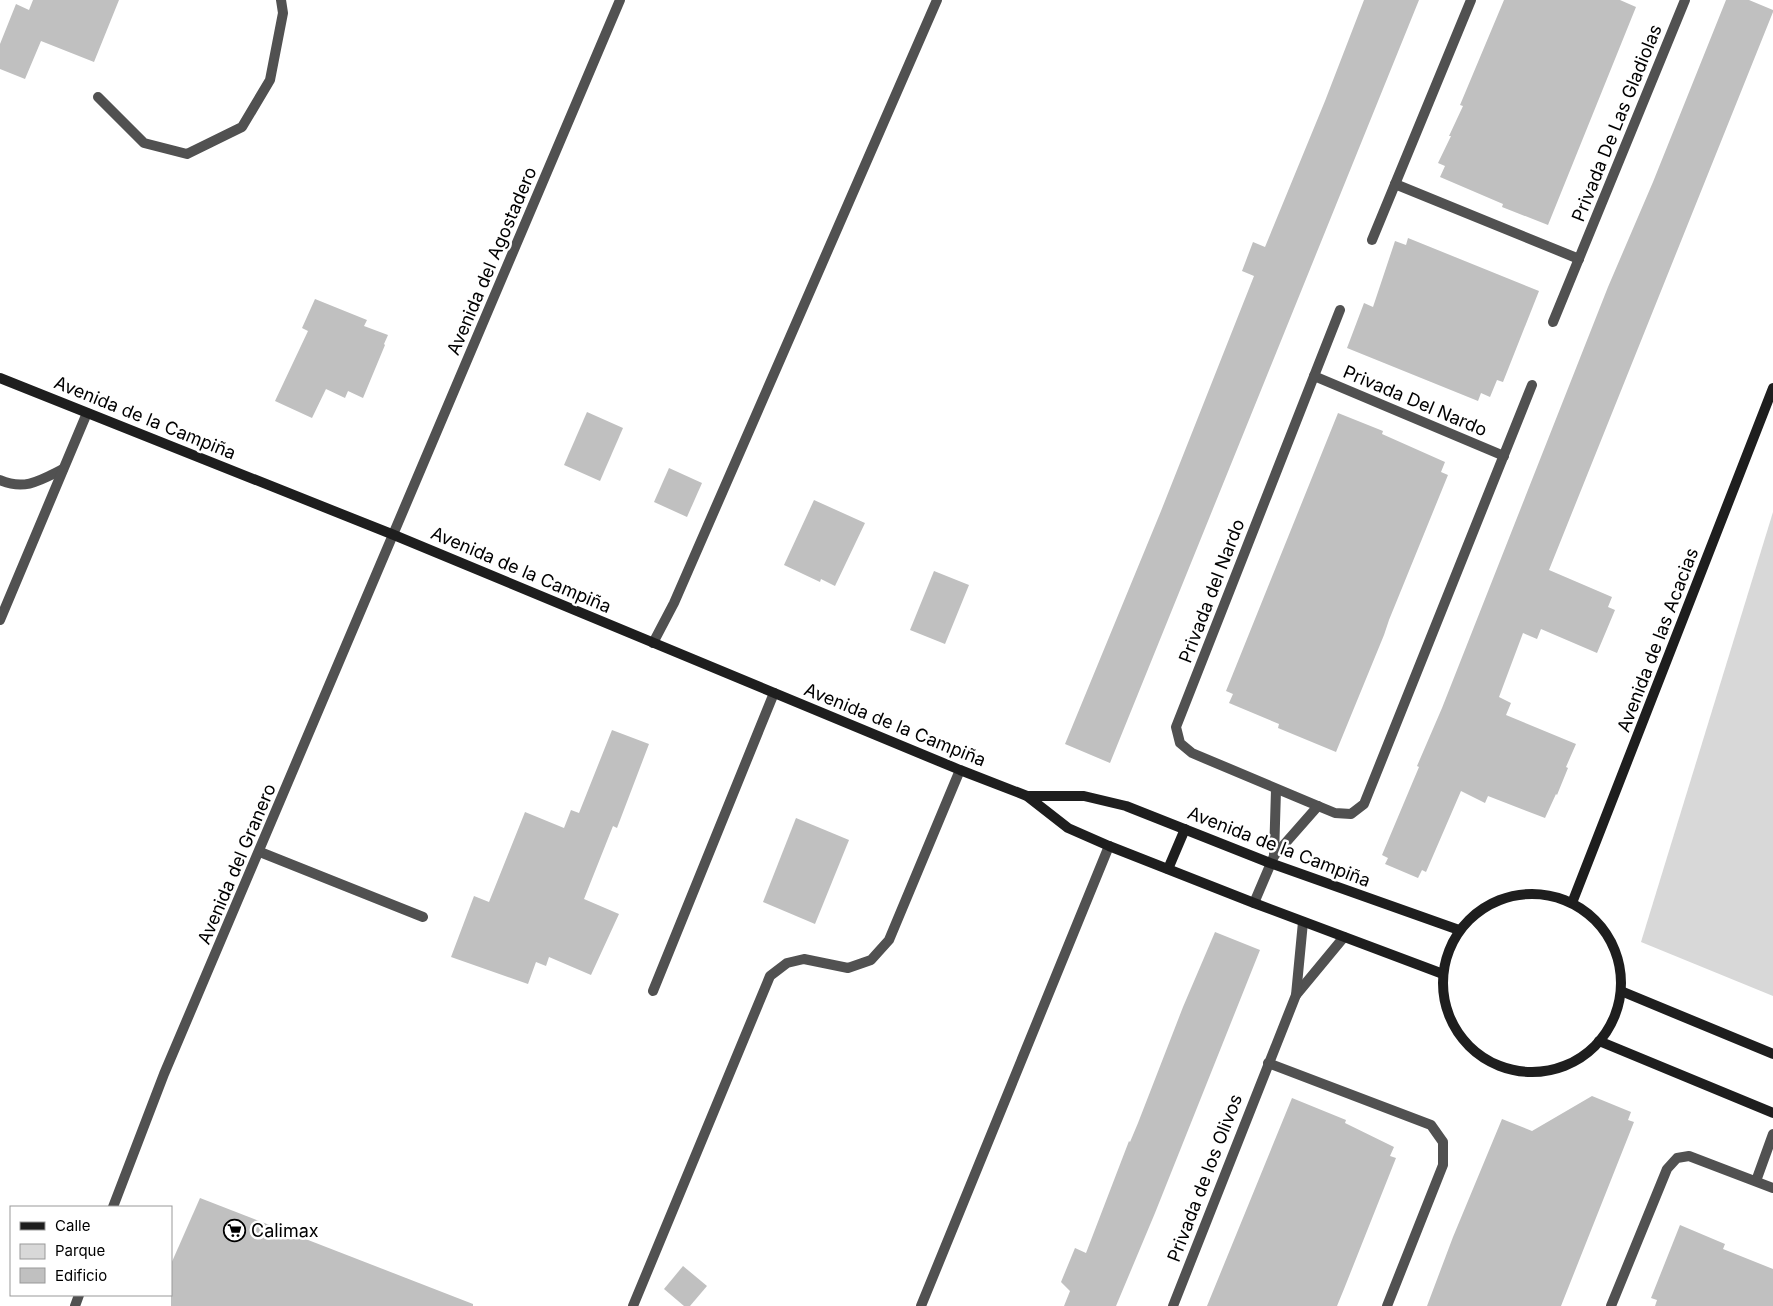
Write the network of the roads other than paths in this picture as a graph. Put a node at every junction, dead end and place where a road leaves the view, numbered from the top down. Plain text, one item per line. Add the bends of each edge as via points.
1 (281, 0) edge
2 (620, 0) edge
3 (937, 0) edge
4 (1471, 0) edge
5 (1685, 0) edge
6 (98, 98) dead end
7 (1395, 184) junction
8 (1372, 240) dead end
9 (1580, 259) junction
10 (1340, 310) dead end
11 (1553, 322) dead end
12 (1314, 376) junction
13 (0, 378) edge
14 (1532, 385) dead end
15 (1773, 388) edge
16 (87, 413) junction
17 (1504, 456) junction
18 (63, 469) junction
19 (0, 480) edge
20 (394, 535) junction
21 (0, 620) edge
22 (653, 643) junction
23 (774, 693) junction
24 (960, 770) junction
25 (1276, 790) junction
26 (1027, 796) junction
27 (1318, 806) junction
28 (1185, 829) junction
29 (1109, 846) junction
30 (260, 852) junction
31 (1272, 860) junction
32 (1168, 869) junction
33 (1254, 903) junction
34 (1572, 903) junction
35 (423, 917) dead end
36 (1303, 922) junction
37 (1459, 930) junction
38 (1344, 937) junction
39 (1443, 974) junction
40 (653, 991) dead end
41 (1620, 991) junction
42 (1296, 995) junction
43 (1599, 1041) junction
44 (1773, 1054) edge
45 (1268, 1063) junction
46 (1773, 1113) edge
47 (1773, 1134) edge
48 (1756, 1182) junction
49 (1773, 1188) edge
50 (113, 1206) edge
51 (633, 1306) edge
52 (921, 1306) edge
53 (1172, 1306) edge
54 (1387, 1306) edge
55 (1611, 1306) edge

1 - 6 street via 283,13 270,80 242,127 187,154 144,143
2 - 20 street, Avenida del Agostadero
3 - 22 street via 674,603
4 - 7 street
5 - 9 street, Privada De Las Gladiolas
7 - 8 street
7 - 9 street
9 - 11 street, Privada De Las Gladiolas
10 - 12 street, Privada del Nardo
12 - 17 street, Privada Del Nardo
12 - 25 street, Privada del Nardo via 1176,727 1180,743 1192,753
13 - 16 street, Avenida de la Campiña
14 - 17 street, Privada del Nardo
15 - 34 street, Avenida de las Acacias
16 - 18 street
16 - 20 street, Avenida de la Campiña
17 - 27 street, Privada del Nardo via 1364,804 1351,814 1335,813
18 - 19 street via 33,483 13,485
18 - 21 street
20 - 22 street, Avenida de la Campiña
20 - 30 street, Avenida del Granero
22 - 23 street, Avenida de la Campiña
23 - 24 street, Avenida de la Campiña
23 - 40 street
24 - 26 street, Avenida de la Campiña
24 - 51 street via 889,940 871,960 848,968 804,959 787,962 770,976
25 - 27 street, Privada del Nardo
25 - 31 street
26 - 28 street, Avenida de la Campiña via 1084,796 1126,806
26 - 29 street, Avenida de la Campiña via 1068,828
27 - 31 street
28 - 31 street, Avenida de la Campiña
28 - 32 street
29 - 32 street, Avenida de la Campiña
29 - 52 street
30 - 35 street
30 - 50 street, Avenida del Granero via 164,1074
31 - 33 street
31 - 37 street, Avenida de la Campiña
32 - 33 street, Avenida de la Campiña
33 - 36 street, Avenida de la Campiña
34 - 37 street via 1542,894 1511,896 1482,909
34 - 41 street via 1594,919 1610,940 1619,965
36 - 38 street, Avenida de la Campiña
36 - 42 street, Privada de los Olivos
37 - 39 street via 1448,951
38 - 39 street, Avenida de la Campiña
38 - 42 street, Privada de los Olivos
39 - 43 street via 1443,996 1449,1018 1461,1038 1477,1054 1496,1065 1518,1072 1562,1067 1583,1056
41 - 43 street via 1614,1018
41 - 44 street
42 - 45 street, Privada de los Olivos
43 - 46 street
45 - 53 street, Privada de los Olivos
45 - 54 street via 1430,1125 1442,1142 1443,1165
47 - 48 street
48 - 49 street
48 - 55 street via 1689,1156 1677,1158 1667,1169

